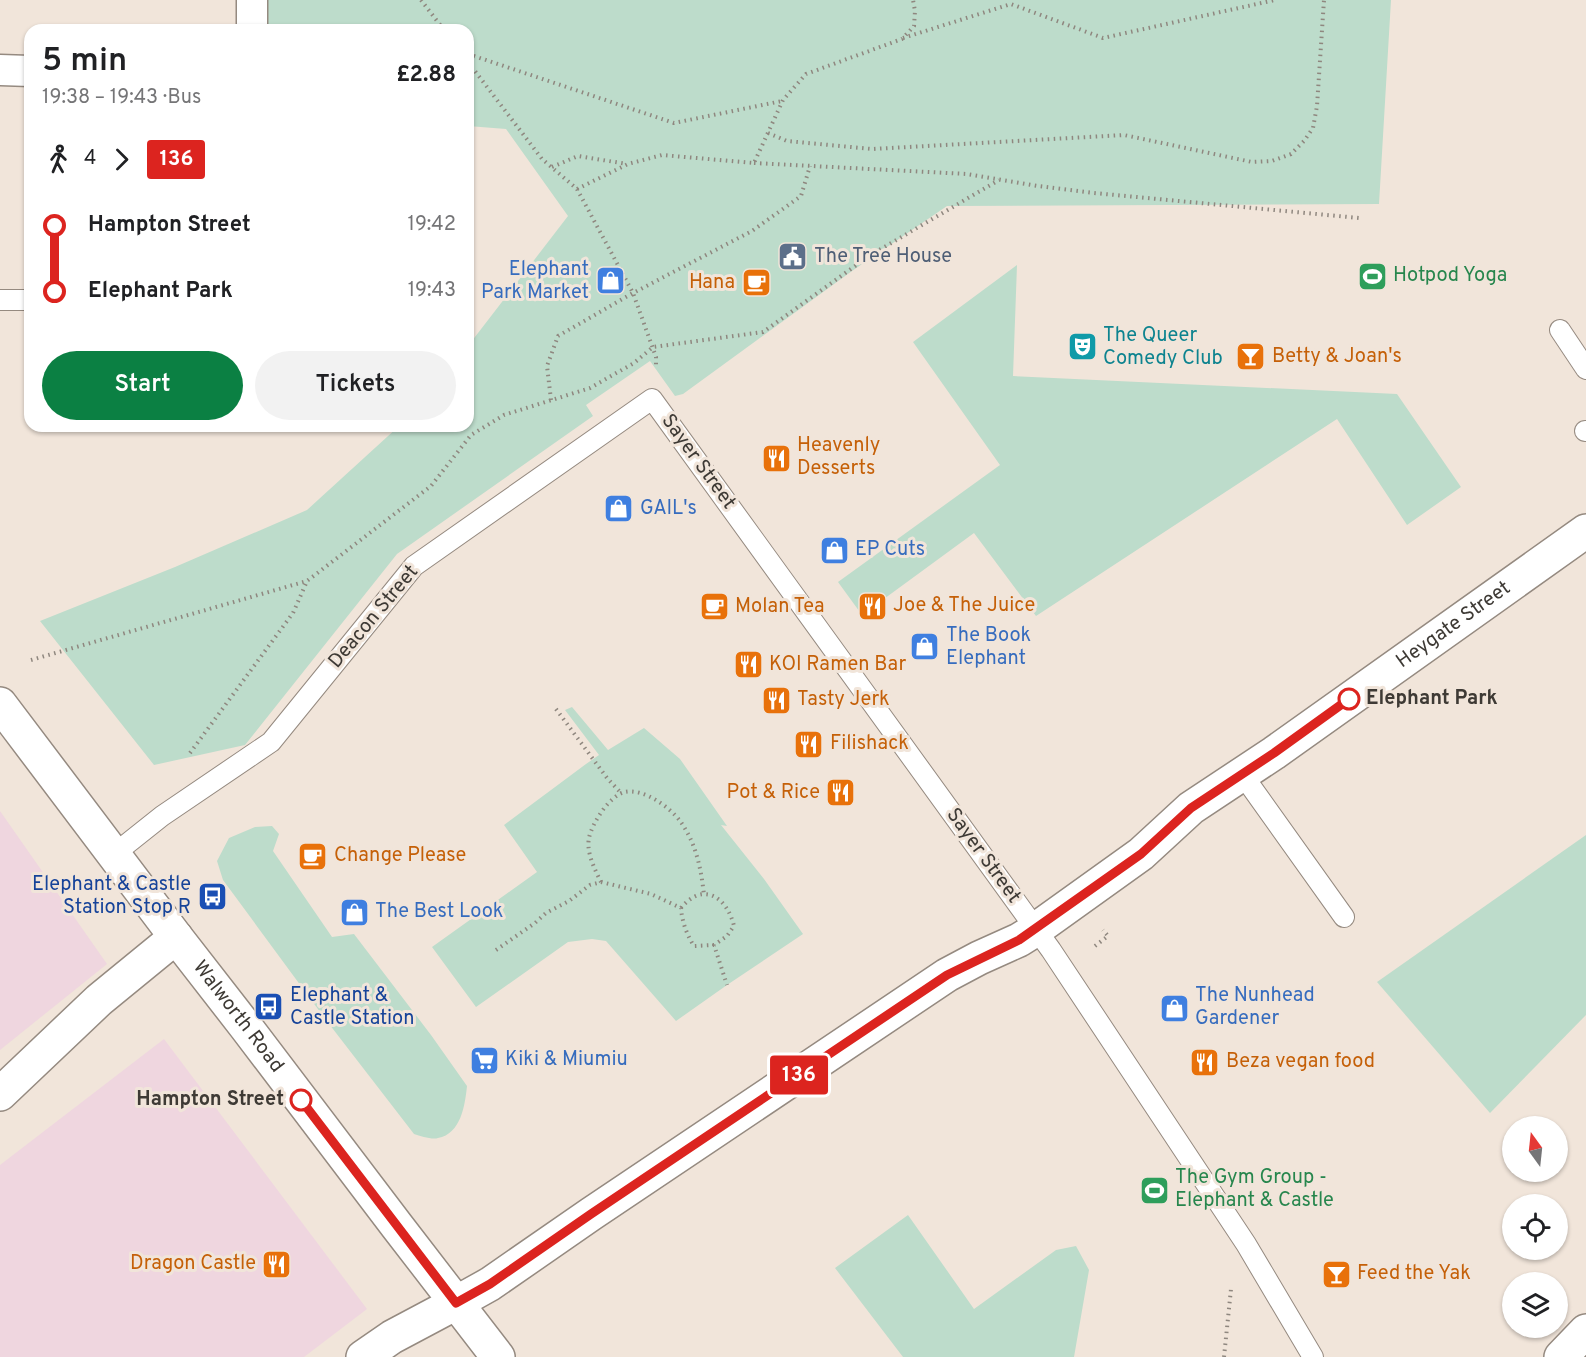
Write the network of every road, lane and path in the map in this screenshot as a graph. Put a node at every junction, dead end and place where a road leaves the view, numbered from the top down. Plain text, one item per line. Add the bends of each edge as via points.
1 (252, 0) edge
2 (421, 0) edge
3 (913, 0) edge
4 (1004, 0) edge
5 (1275, 0) edge
6 (1324, 0) edge
7 (1011, 4) junction
8 (252, 24) edge
9 (439, 24) edge
10 (902, 39) junction
11 (474, 56) edge
12 (0, 70) edge
13 (24, 71) edge
14 (474, 73) edge
15 (783, 101) junction
16 (768, 133) junction
17 (754, 163) junction
18 (628, 164) junction
19 (810, 166) junction
20 (552, 167) junction
21 (999, 180) junction
22 (577, 189) junction
23 (1359, 218) dead end
24 (633, 293) junction
25 (0, 300) edge
26 (24, 300) edge
27 (1560, 330) dead end
28 (653, 347) junction
29 (656, 368) dead end
30 (1586, 369) edge
31 (652, 399) joint
32 (550, 400) junction
33 (1586, 531) edge
34 (307, 581) junction
35 (32, 660) dead end
36 (0, 704) edge
37 (556, 709) dead end
38 (188, 755) dead end
39 (1242, 774) junction
40 (621, 794) junction
41 (113, 855) junction
42 (601, 882) junction
43 (704, 895) junction
44 (681, 908) junction
45 (1344, 917) dead end
46 (1035, 930) junction
47 (176, 937) junction
48 (714, 945) junction
49 (496, 950) dead end
50 (727, 985) dead end
51 (0, 1094) edge
52 (1246, 1244) junction
53 (456, 1303) junction
54 (1586, 1331) edge
55 (363, 1357) edge
56 (498, 1357) edge
57 (1224, 1357) edge
58 (1313, 1357) edge
59 (1561, 1357) edge

1 - 8 street
2 - 9 path
3 - 10 path via 914,26
4 - 7 path
5 - 7 path via 1103,38
6 - 16 path via 1313,128 1291,154 1272,161 1252,162 1124,135 872,149 787,141
7 - 10 path
10 - 15 path via 806,74
11 - 15 path via 674,123
12 - 13 street
14 - 20 path
15 - 16 path
16 - 17 path
17 - 18 path via 662,154
17 - 19 path
18 - 20 path via 578,156
18 - 22 path
19 - 21 path via 967,174
19 - 24 path via 801,196 752,231
20 - 22 path
21 - 23 path
21 - 28 path via 869,256 764,332
22 - 24 path
24 - 28 path
24 - 32 path via 558,336 547,366
25 - 26 lane
27 - 30 lane
28 - 29 path
28 - 32 path via 634,363 590,388
31 - 41 lane, Deacon Street via 414,566 271,742 162,816
31 - 46 lane, Sayer Street
32 - 34 path via 504,415 471,435 431,486
33 - 39 street, Heygate Street
34 - 35 path
34 - 38 path via 293,613
36 - 41 street, Walworth Road
37 - 40 path
39 - 45 lane
39 - 46 street, Heygate Street via 1191,808 1141,854
40 - 42 path via 604,809 589,839
40 - 43 path via 634,792 660,801 679,819 697,854
41 - 47 street, Walworth Road
42 - 44 path via 651,894
42 - 49 path via 546,913
43 - 44 path via 692,898
43 - 48 path via 714,896 725,904 734,926
44 - 48 path via 694,946
46 - 52 lane, Sayer Street
46 - 53 street, Heygate Street via 947,975 490,1284
47 - 51 street via 99,1000
47 - 53 street, Walworth Road
48 - 50 path
52 - 57 path via 1232,1280
52 - 58 lane, Sayer Street
53 - 55 street, Heygate Street
53 - 56 street, Walworth Road
54 - 59 street

